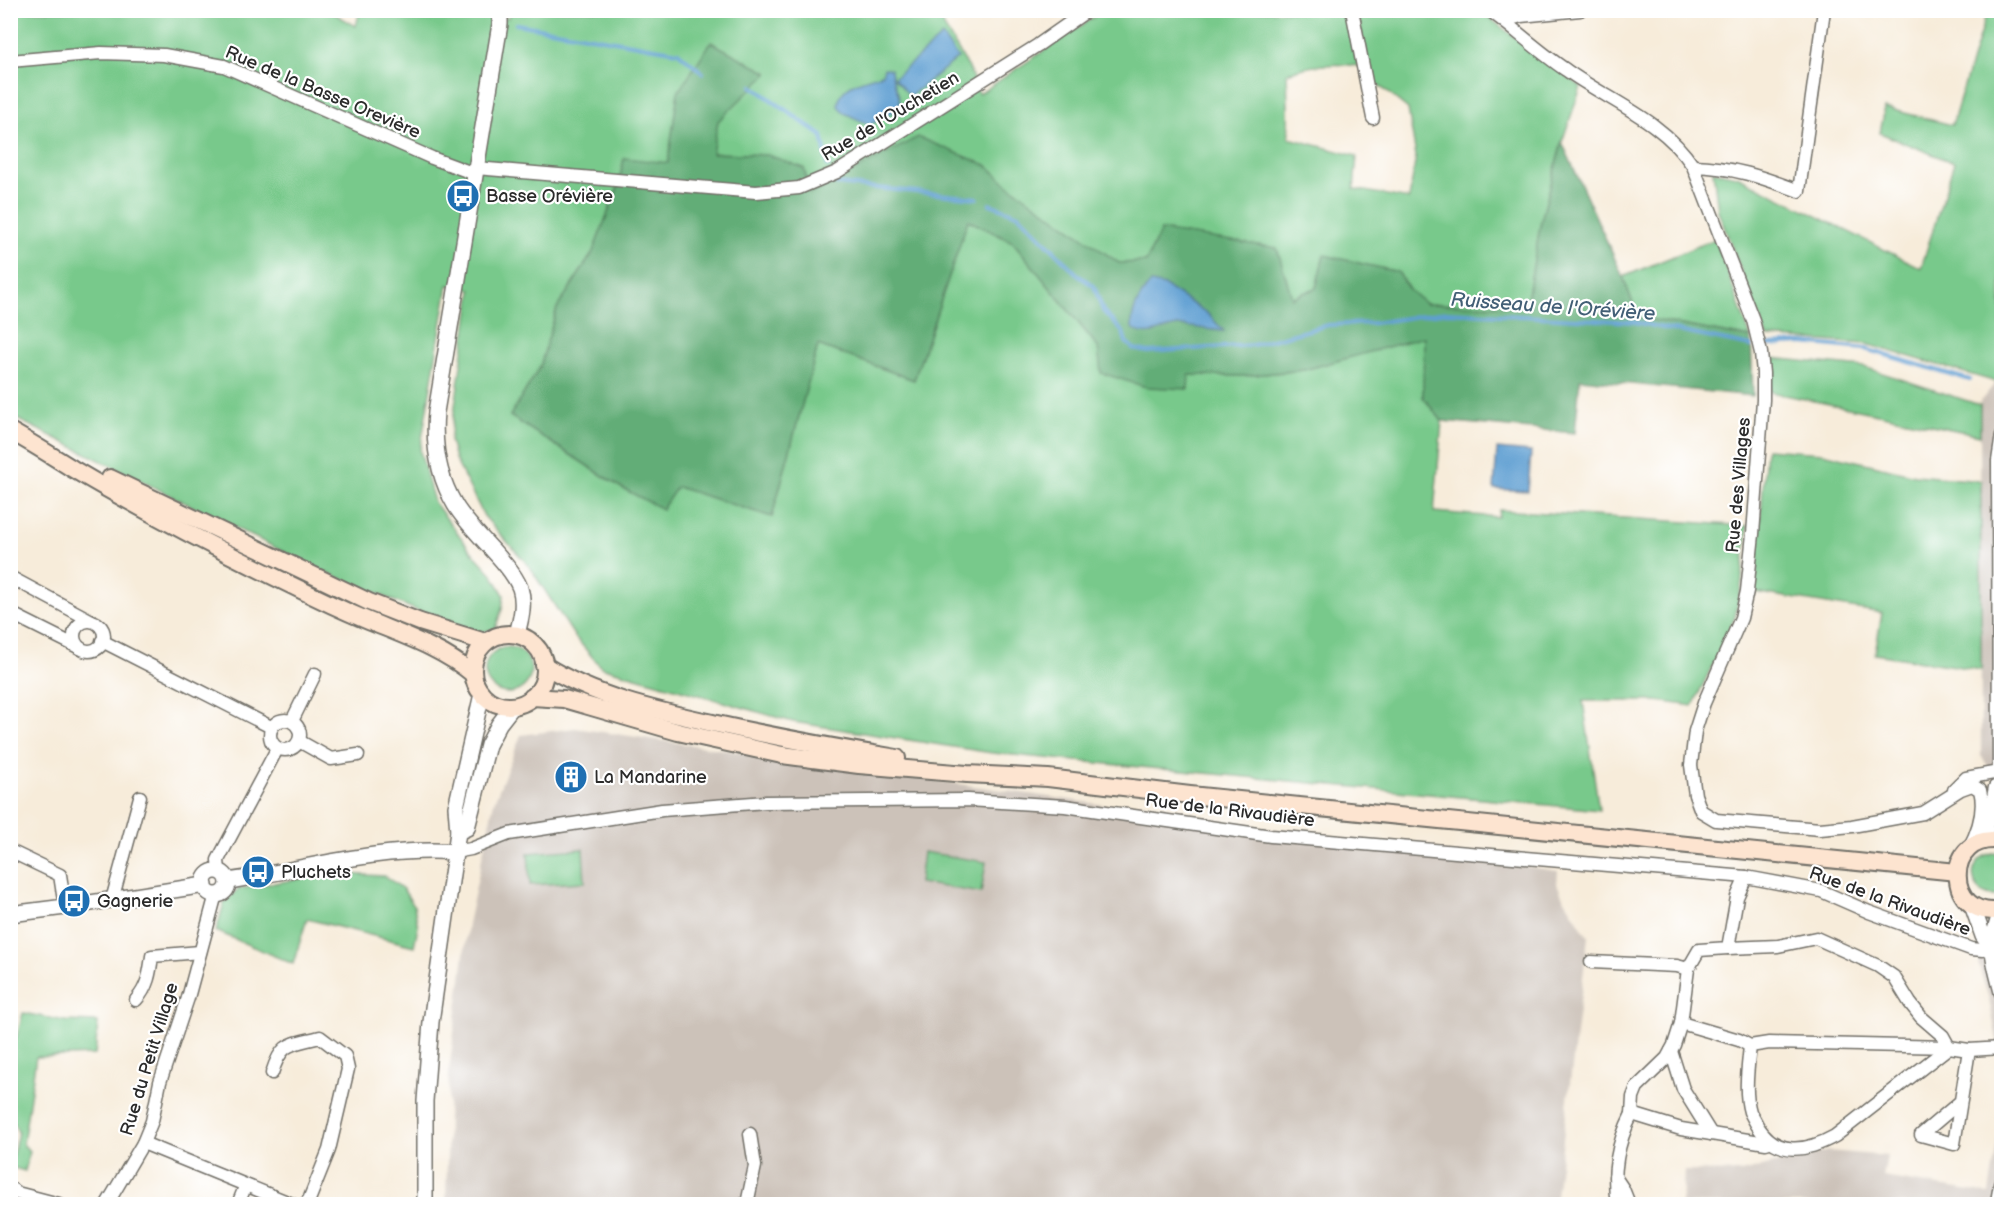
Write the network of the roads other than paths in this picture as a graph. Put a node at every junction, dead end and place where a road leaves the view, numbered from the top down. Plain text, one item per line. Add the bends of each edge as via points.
1 (1088, 10) edge
2 (1352, 10) edge
3 (1489, 10) edge
4 (1580, 10) edge
5 (1824, 10) edge
6 (500, 17) edge
7 (1504, 21) junction
8 (10, 62) edge
9 (1374, 118) dead end
10 (1693, 166) junction
11 (475, 171) junction
12 (10, 431) edge
13 (2001, 435) edge
14 (41, 447) junction
15 (10, 577) edge
16 (10, 614) edge
17 (92, 621) junction
18 (517, 634) junction
19 (102, 641) junction
20 (485, 642) junction
21 (80, 648) junction
22 (544, 665) junction
23 (315, 674) dead end
24 (473, 674) junction
25 (482, 694) junction
26 (532, 697) junction
27 (513, 706) junction
28 (292, 722) junction
29 (271, 727) junction
30 (299, 741) junction
31 (277, 749) junction
32 (358, 755) dead end
33 (1999, 772) junction
34 (992, 774) junction
35 (140, 797) dead end
36 (1948, 797) junction
37 (2001, 818) edge
38 (458, 832) junction
39 (1993, 841) edge
40 (1969, 848) junction
41 (10, 852) edge
42 (455, 852) junction
43 (1957, 872) junction
44 (223, 876) junction
45 (1746, 877) junction
46 (211, 890) junction
47 (112, 900) junction
48 (1972, 905) junction
49 (65, 907) junction
50 (2001, 910) edge
51 (10, 914) edge
52 (1991, 947) junction
53 (1728, 948) junction
54 (200, 952) junction
55 (1592, 962) dead end
56 (1688, 969) junction
57 (2001, 992) edge
58 (136, 1000) dead end
59 (1681, 1023) junction
60 (1750, 1046) junction
61 (1948, 1047) junction
62 (2001, 1048) edge
63 (1969, 1050) junction
64 (1671, 1051) junction
65 (272, 1073) dead end
66 (1961, 1101) dead end
67 (1632, 1114) junction
68 (750, 1134) dead end
69 (1712, 1134) junction
70 (1769, 1142) junction
71 (143, 1143) junction
72 (1614, 1176) junction
73 (2001, 1182) edge
74 (245, 1187) junction
75 (10, 1188) edge
76 (59, 1204) edge
77 (107, 1204) edge
78 (238, 1204) edge
79 (292, 1204) edge
80 (305, 1204) edge
81 (425, 1204) edge
82 (747, 1204) edge
83 (1617, 1204) edge
84 (1629, 1204) edge
85 (1998, 1204) edge

1 - 11 street, Rue de l'Ouchetien via 837,172 799,188 756,192
2 - 9 street
3 - 7 street, Rue des Villages
4 - 7 street
5 - 10 street via 1799,191 1759,175 1716,166
6 - 11 street
7 - 10 street, Rue des Villages via 1566,70 1653,124 1682,149
8 - 11 street, Rue de la Basse Orevière via 111,53 164,55 224,66 432,158
10 - 36 street, Rue des Villages via 1753,320 1763,373 1754,523 1741,618 1695,731 1691,765 1701,811 1716,820 1820,830 1923,813
11 - 18 street via 436,412 436,446 441,471 455,504 519,587 522,603
12 - 14 main road
13 - 33 street
14 - 20 main road via 369,602
14 - 24 main road via 179,528 364,619 417,640
15 - 17 street
16 - 21 street
17 - 19 street via 102,629
17 - 21 street via 82,622 75,630 74,640
18 - 20 main road via 497,635
18 - 22 main road via 539,650
19 - 21 street via 93,650
19 - 29 street
20 - 24 main road via 474,657
22 - 26 main road via 542,685
22 - 34 main road via 627,702 685,717
23 - 28 street
24 - 25 main road
25 - 27 main road via 491,702
25 - 38 street via 456,807
26 - 27 main road
26 - 34 main road via 564,699 678,732 782,755 859,765
27 - 38 street via 492,736 467,828
28 - 29 street via 280,720
28 - 30 street via 299,731
29 - 31 street via 270,740
30 - 31 street via 289,750
30 - 32 street via 331,759
31 - 44 street via 218,860
33 - 36 street via 1966,778
33 - 37 street
33 - 39 street via 1989,813
34 - 43 main road
35 - 47 street
36 - 40 street via 1972,785 1980,790 1983,801
38 - 42 street
39 - 40 main road
40 - 43 main road
41 - 49 street via 60,875
42 - 44 street via 400,852
42 - 45 street, Rue de la Rivaudière via 509,834 662,810 766,802 968,800 1088,809 1271,836
42 - 81 street via 431,1022 425,1101
43 - 48 main road via 1962,894
44 - 46 street via 210,873 204,880
45 - 52 street, Rue de la Rivaudière via 1821,891 1971,949
45 - 53 street via 1737,897
46 - 47 street
46 - 54 street, Rue du Petit Village
47 - 49 street
48 - 50 main road via 1983,910
48 - 52 street
49 - 51 street
50 - 52 street
52 - 57 street
53 - 56 street via 1700,950
53 - 61 street via 1778,946 1816,938 1894,977 1910,1003 1943,1036
54 - 58 street, Rue du Petit Village via 152,956 150,976
54 - 71 street, Rue du Petit Village
55 - 56 street
56 - 59 street
59 - 60 street
59 - 64 street
60 - 61 street via 1769,1043
60 - 70 street via 1750,1113
61 - 63 street
61 - 70 street via 1819,1145 1785,1148
62 - 63 street
63 - 66 street
64 - 67 street via 1637,1087
64 - 69 street via 1683,1089
65 - 80 street via 284,1048 320,1037 345,1056 348,1069 329,1150
67 - 69 street
67 - 72 street via 1619,1143
68 - 82 street via 755,1166
69 - 70 street
71 - 74 street
71 - 77 street, Rue du Petit Village
72 - 83 street
72 - 84 street
73 - 85 street
74 - 78 street
74 - 79 street
75 - 76 street

